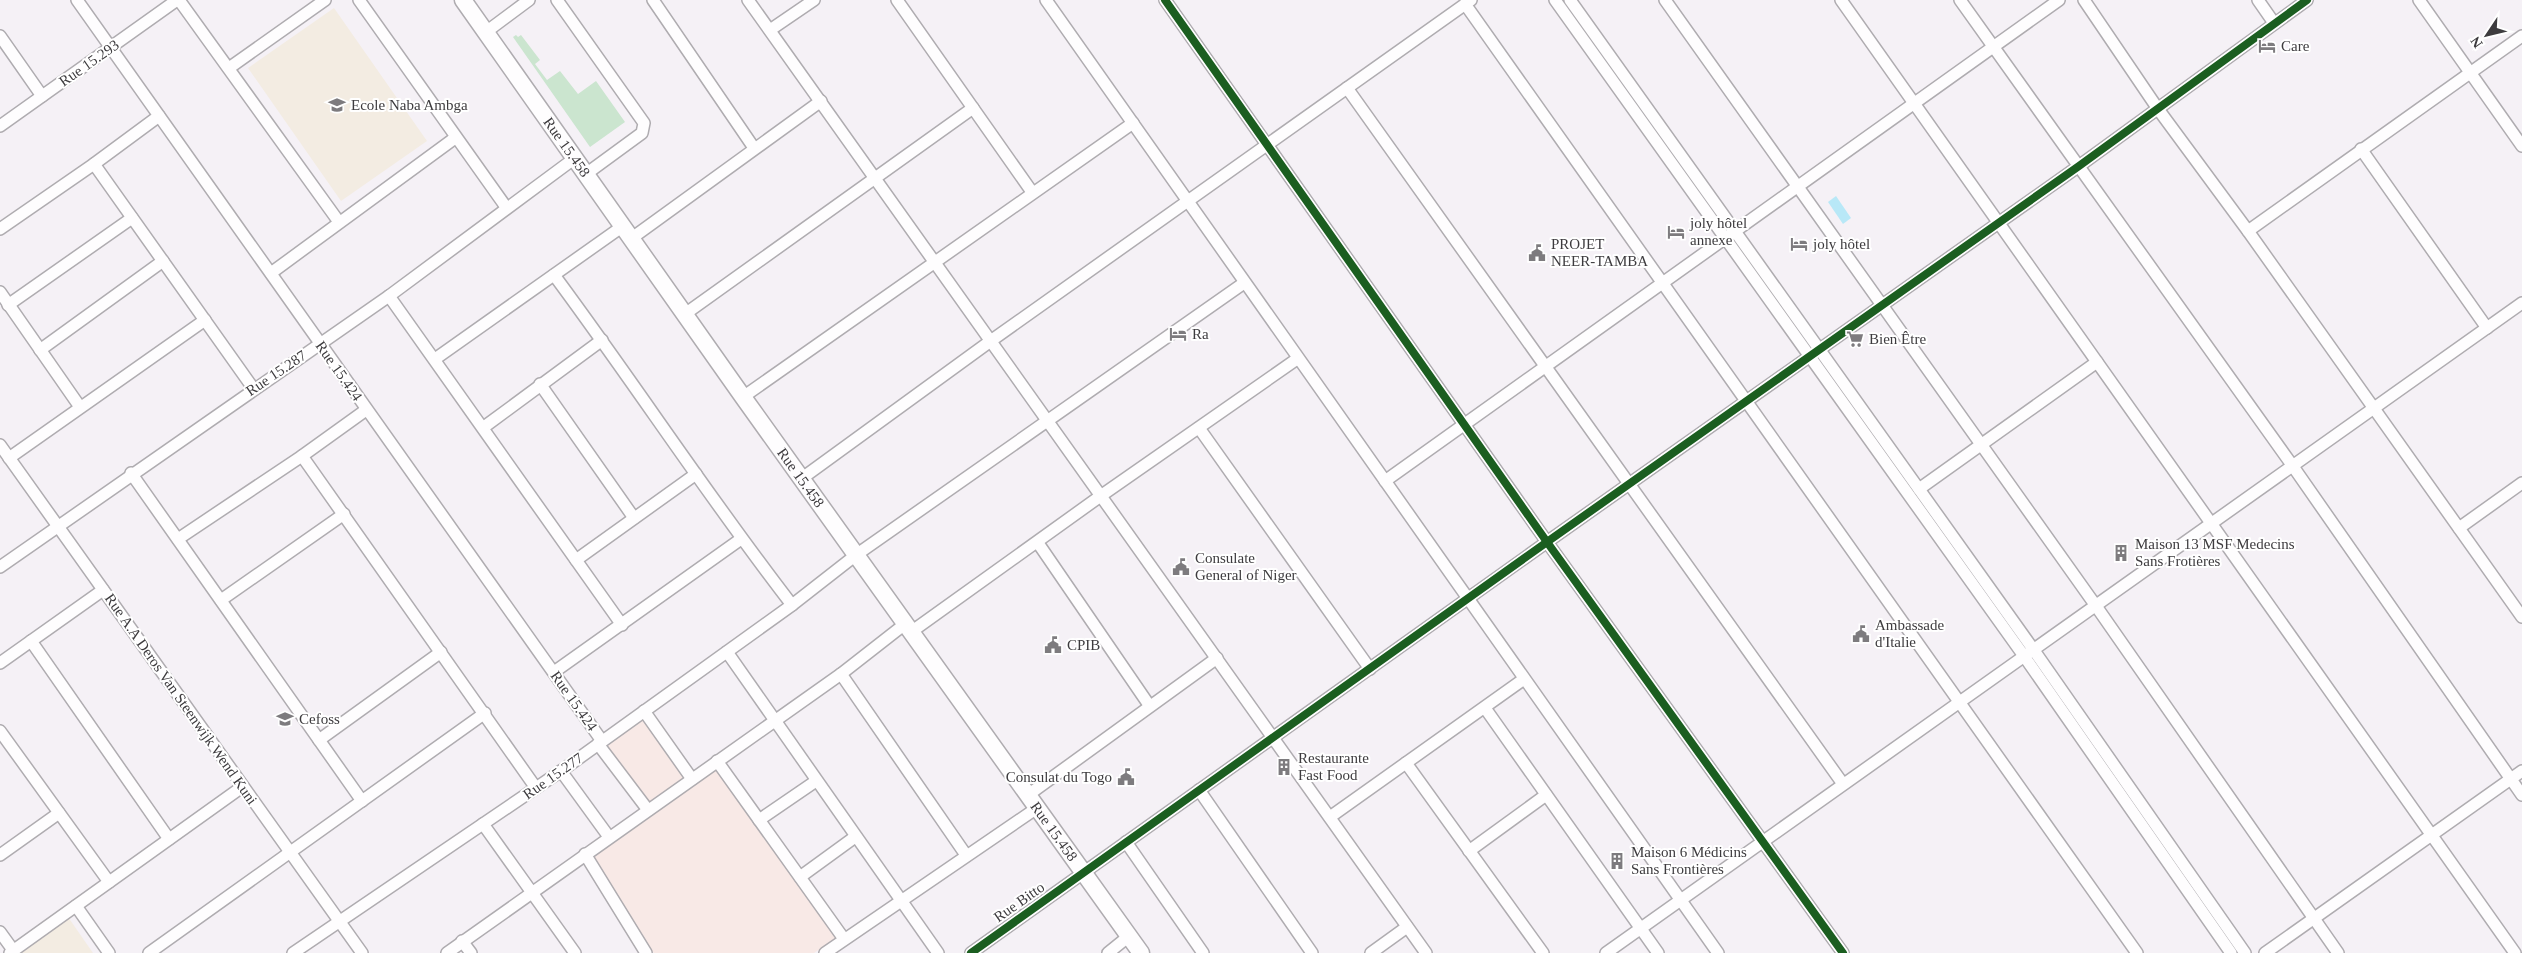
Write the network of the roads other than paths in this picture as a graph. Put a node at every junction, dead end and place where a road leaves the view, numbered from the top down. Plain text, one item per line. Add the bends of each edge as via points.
1 (77, 0) edge
2 (178, 0) edge
3 (325, 0) edge
4 (359, 0) edge
5 (463, 0) edge
6 (529, 0) edge
7 (558, 0) edge
8 (653, 0) edge
9 (748, 0) edge
10 (814, 0) edge
11 (897, 0) edge
12 (1046, 0) edge
13 (1165, 0) edge
14 (1555, 0) edge
15 (1570, 0) edge
16 (1666, 0) edge
17 (1841, 0) edge
18 (1960, 0) edge
19 (2059, 0) edge
20 (2084, 0) edge
21 (2258, 0) edge
22 (2307, 0) edge
23 (2419, 0) edge
24 (1468, 2) edge
25 (2274, 23) junction
26 (770, 30) junction
27 (486, 32) junction
28 (0, 36) edge
29 (2522, 36) edge
30 (1994, 47) junction
31 (111, 48) junction
32 (229, 68) junction
33 (2470, 71) junction
34 (1347, 88) junction
35 (42, 96) junction
36 (821, 101) junction
37 (1915, 103) junction
38 (973, 108) junction
39 (2158, 109) junction
40 (159, 116) junction
41 (1133, 123) junction
42 (0, 126) edge
43 (455, 138) junction
44 (1268, 145) junction
45 (2522, 146) edge
46 (754, 148) junction
47 (2362, 149) junction
48 (575, 158) junction
49 (94, 164) junction
50 (2079, 166) junction
51 (586, 174) junction
52 (876, 178) junction
53 (1799, 187) junction
54 (1032, 192) junction
55 (1186, 202) junction
56 (506, 207) junction
57 (132, 218) junction
58 (339, 222) junction
59 (1998, 224) junction
60 (0, 229) edge
61 (2248, 231) junction
62 (627, 232) junction
63 (1736, 232) junction
64 (1726, 240) junction
65 (163, 261) junction
66 (936, 262) junction
67 (271, 273) junction
68 (554, 275) junction
69 (1244, 283) junction
70 (1663, 284) junction
71 (0, 292) edge
72 (389, 296) junction
73 (2522, 302) edge
74 (8, 305) junction
75 (1882, 305) junction
76 (685, 314) junction
77 (205, 320) junction
78 (2487, 328) junction
79 (602, 340) junction
80 (992, 340) junction
81 (319, 344) junction
82 (40, 350) junction
83 (1815, 353) junction
84 (435, 358) junction
85 (1298, 359) junction
86 (2097, 362) junction
87 (1546, 368) junction
88 (540, 384) junction
89 (253, 388) junction
90 (743, 397) junction
91 (1745, 402) junction
92 (80, 407) junction
93 (2372, 408) junction
94 (366, 410) junction
95 (1048, 420) junction
96 (1465, 426) junction
97 (484, 427) junction
98 (1198, 428) junction
99 (0, 446) edge
100 (1981, 446) junction
101 (302, 456) junction
102 (8, 458) junction
103 (2292, 465) junction
104 (131, 473) junction
105 (696, 474) junction
106 (801, 478) junction
107 (1385, 482) junction
108 (2522, 483) edge
109 (1630, 484) junction
110 (1919, 489) junction
111 (1102, 495) junction
112 (344, 514) junction
113 (634, 518) junction
114 (2212, 522) junction
115 (58, 526) junction
116 (2459, 528) junction
117 (178, 539) junction
118 (741, 539) junction
119 (1547, 542) junction
120 (1038, 543) junction
121 (856, 555) junction
122 (576, 560) junction
123 (0, 567) edge
124 (103, 590) junction
125 (1468, 598) junction
126 (221, 600) junction
127 (792, 605) junction
128 (2096, 606) junction
129 (2522, 617) edge
130 (622, 624) junction
131 (908, 628) junction
132 (31, 641) junction
133 (441, 652) junction
134 (727, 652) junction
135 (2028, 652) junction
136 (1217, 658) junction
137 (0, 663) edge
138 (1370, 669) junction
139 (554, 672) junction
140 (840, 674) junction
141 (1524, 679) junction
142 (1959, 701) junction
143 (1149, 706) junction
144 (1485, 708) junction
145 (644, 711) junction
146 (485, 713) junction
147 (774, 721) junction
148 (0, 730) edge
149 (1274, 739) junction
150 (319, 740) junction
151 (600, 742) junction
152 (5, 747) edge
153 (717, 761) junction
154 (1406, 763) junction
155 (561, 770) junction
156 (2522, 771) edge
157 (692, 779) junction
158 (2510, 779) junction
159 (816, 781) junction
160 (1843, 784) junction
161 (242, 787) junction
162 (536, 788) junction
163 (1199, 790) junction
164 (1546, 795) junction
165 (2522, 795) edge
166 (362, 801) junction
167 (1032, 801) junction
168 (648, 810) junction
169 (59, 813) junction
170 (1330, 817) junction
171 (759, 820) junction
172 (483, 824) junction
173 (2430, 835) junction
174 (609, 837) junction
175 (855, 837) junction
176 (169, 839) junction
177 (1763, 841) junction
178 (1126, 842) junction
179 (1469, 851) junction
180 (290, 852) junction
181 (585, 854) junction
182 (0, 855) edge
183 (966, 855) junction
184 (1084, 873) junction
185 (800, 877) junction
186 (108, 882) junction
187 (532, 892) junction
188 (1680, 899) junction
189 (901, 900) junction
190 (76, 906) junction
191 (2313, 919) junction
192 (339, 921) junction
193 (1407, 927) junction
194 (1640, 928) junction
195 (0, 932) edge
196 (1129, 936) junction
197 (844, 939) junction
198 (462, 941) junction
199 (11, 952) edge
200 (643, 952) edge
201 (109, 953) edge
202 (149, 953) edge
203 (293, 953) edge
204 (362, 953) edge
205 (447, 953) edge
206 (471, 953) edge
207 (575, 953) edge
208 (824, 953) edge
209 (938, 953) edge
210 (970, 953) edge
211 (1108, 953) edge
212 (1141, 953) edge
213 (1204, 953) edge
214 (1312, 953) edge
215 (1371, 953) edge
216 (1426, 953) edge
217 (1544, 953) edge
218 (1606, 953) edge
219 (1658, 953) edge
220 (1718, 953) edge
221 (1843, 953) edge
222 (2137, 953) edge
223 (2232, 953) edge
224 (2245, 953) edge
225 (2264, 953) edge
226 (2338, 953) edge
227 (2515, 953) edge

1 - 31 street, Rue 15.424
2 - 31 street, Rue 15.293
2 - 32 street
3 - 32 street
4 - 43 street
5 - 27 main road, Rue 15.458
6 - 27 street
7 - 51 street via 644,123 642,133
8 - 46 street
9 - 26 street
10 - 26 street
11 - 38 street
12 - 41 street
13 - 44 street
14 - 64 street
15 - 63 street
16 - 53 street
17 - 37 street
18 - 30 street
19 - 30 street
20 - 39 street
21 - 25 street
22 - 25 street, Rue Bitto
23 - 33 street
24 - 34 street
24 - 70 street
25 - 39 street, Rue Bitto
26 - 36 street
27 - 48 main road, Rue 15.458
28 - 35 street
29 - 33 street
30 - 37 street
30 - 50 street
31 - 35 street, Rue 15.293
31 - 40 street, Rue 15.424
32 - 58 street
33 - 45 street
33 - 47 street
34 - 44 street
34 - 87 street
35 - 42 street, Rue 15.293
36 - 46 street
36 - 52 street
37 - 53 street
37 - 59 street
38 - 52 street
38 - 54 street
39 - 50 street, Rue Bitto
39 - 61 street
40 - 49 street
40 - 67 street, Rue 15.424
41 - 54 street
41 - 55 street
43 - 56 street
43 - 58 street
44 - 55 street
44 - 96 street
46 - 62 street
47 - 61 street
47 - 78 street
48 - 51 main road, Rue 15.458
48 - 56 street, Rue 15.287
49 - 57 street
49 - 60 street
50 - 59 street, Rue Bitto
50 - 103 street
51 - 62 main road, Rue 15.458
52 - 66 street
52 - 76 street
53 - 63 street
53 - 75 street
54 - 66 street
55 - 69 street
55 - 80 street
56 - 72 street, Rue 15.287
57 - 65 street
57 - 74 street
58 - 67 street
59 - 75 street, Rue Bitto
59 - 86 street
61 - 93 street
62 - 68 street
62 - 76 main road, Rue 15.458
63 - 64 street
63 - 83 street
64 - 70 street
64 - 83 street
65 - 77 street
65 - 82 street
66 - 80 street
66 - 90 street
67 - 81 street, Rue 15.424
68 - 79 street
68 - 84 street
69 - 85 street
69 - 95 street, Rue 15.277
70 - 87 street
70 - 91 street
71 - 74 street
72 - 81 street, Rue 15.287
72 - 84 street
73 - 78 street
74 - 82 street
75 - 83 street, Rue Bitto
75 - 100 street
76 - 90 main road, Rue 15.458
77 - 89 street
77 - 92 street
78 - 93 street
79 - 88 street
79 - 105 street
80 - 95 street
80 - 106 street
81 - 89 street, Rue 15.287
81 - 94 street, Rue 15.424
82 - 92 street
83 - 91 street, Rue Bitto
83 - 110 street
83 - 135 street
84 - 97 street
85 - 98 street
85 - 107 street
86 - 100 street
86 - 114 street
87 - 96 street
87 - 109 street
88 - 97 street
88 - 113 street
89 - 104 street, Rue 15.287
90 - 106 main road, Rue 15.458
91 - 109 street, Rue Bitto
91 - 142 street
92 - 102 street
93 - 103 street
93 - 116 street
94 - 101 street
94 - 139 street, Rue 15.424
95 - 111 street
95 - 121 street, Rue 15.277
96 - 107 street
96 - 119 street
97 - 122 street
98 - 111 street
98 - 138 street
99 - 102 street, Rue A.A Deros Van Steenwijk Wend Kuni
100 - 110 street
100 - 128 street
101 - 112 street
101 - 117 street
102 - 115 street, Rue A.A Deros Van Steenwijk Wend Kuni
103 - 114 street
103 - 158 street
104 - 115 street, Rue 15.287
104 - 117 street
105 - 113 street
105 - 118 street
106 - 121 main road, Rue 15.458
107 - 125 street
108 - 116 street
109 - 119 street, Rue Bitto
109 - 160 street
110 - 135 street
111 - 120 street
111 - 136 street
112 - 126 street
112 - 133 street
113 - 122 street
114 - 128 street
114 - 173 street
115 - 123 street, Rue 15.287
115 - 124 street, Rue A.A Deros Van Steenwijk Wend Kuni
116 - 129 street
117 - 126 street
118 - 127 street
118 - 130 street
119 - 125 street, Rue Bitto
119 - 177 street
120 - 131 street
120 - 143 street
121 - 127 street, Rue 15.277
121 - 131 main road, Rue 15.458
122 - 130 street
124 - 132 street
124 - 161 street, Rue A.A Deros Van Steenwijk Wend Kuni
125 - 138 street, Rue Bitto
125 - 141 street
126 - 150 street
127 - 134 street, Rue 15.277
128 - 135 street
128 - 191 street
130 - 139 street
131 - 140 street
131 - 167 main road, Rue 15.458
132 - 137 street
132 - 176 street
133 - 146 street
133 - 150 street
134 - 145 street, Rue 15.277
134 - 147 street
135 - 142 street
135 - 223 street
135 - 224 street
136 - 143 street
136 - 149 street
138 - 149 street, Rue Bitto
139 - 151 street, Rue 15.424
140 - 147 street
140 - 183 street
141 - 144 street
141 - 188 street
142 - 160 street
142 - 222 street
143 - 167 street
144 - 154 street
144 - 164 street
145 - 151 street, Rue 15.277
145 - 157 street
146 - 162 street
146 - 166 street
147 - 153 street
147 - 159 street
148 - 152 street
149 - 163 street, Rue Bitto
149 - 170 street
150 - 166 street
151 - 155 street, Rue 15.277
151 - 168 street, Rue 15.424
152 - 169 street
153 - 157 street
153 - 171 street
154 - 170 street
154 - 179 street
155 - 162 street, Rue 15.277
155 - 174 street
156 - 158 street
157 - 168 street
158 - 165 street
158 - 173 street
159 - 171 street
159 - 175 street
160 - 177 street
161 - 176 street
161 - 180 street, Rue A.A Deros Van Steenwijk Wend Kuni
162 - 172 street, Rue 15.277
163 - 178 street, Rue Bitto
163 - 214 street
164 - 179 street
164 - 194 street
166 - 180 street
167 - 183 street
167 - 184 main road, Rue 15.458
168 - 174 street
169 - 182 street
169 - 186 street
170 - 193 street
171 - 185 street
172 - 187 street
172 - 192 street, Rue 15.277
173 - 191 street
173 - 227 street
174 - 181 street
175 - 185 street
175 - 189 street
176 - 186 street
177 - 188 street
177 - 221 street
178 - 184 street, Rue Bitto
178 - 213 street
179 - 217 street
180 - 192 street, Rue A.A Deros Van Steenwijk Wend Kuni
180 - 202 street
181 - 187 street
181 - 200 street
183 - 189 street
184 - 196 main road, Rue 15.458
184 - 210 street, Rue Bitto
185 - 197 street
186 - 190 street
187 - 198 street
187 - 207 street
188 - 194 street
188 - 220 street
189 - 197 street
189 - 209 street
190 - 199 street
190 - 201 street
191 - 225 street
191 - 226 street
192 - 203 street, Rue 15.277
192 - 204 street, Rue A.A Deros Van Steenwijk Wend Kuni
193 - 215 street
193 - 216 street
194 - 218 street
194 - 219 street
195 - 199 street
196 - 211 street
196 - 212 main road, Rue 15.458
197 - 208 street
198 - 205 street
198 - 206 street

